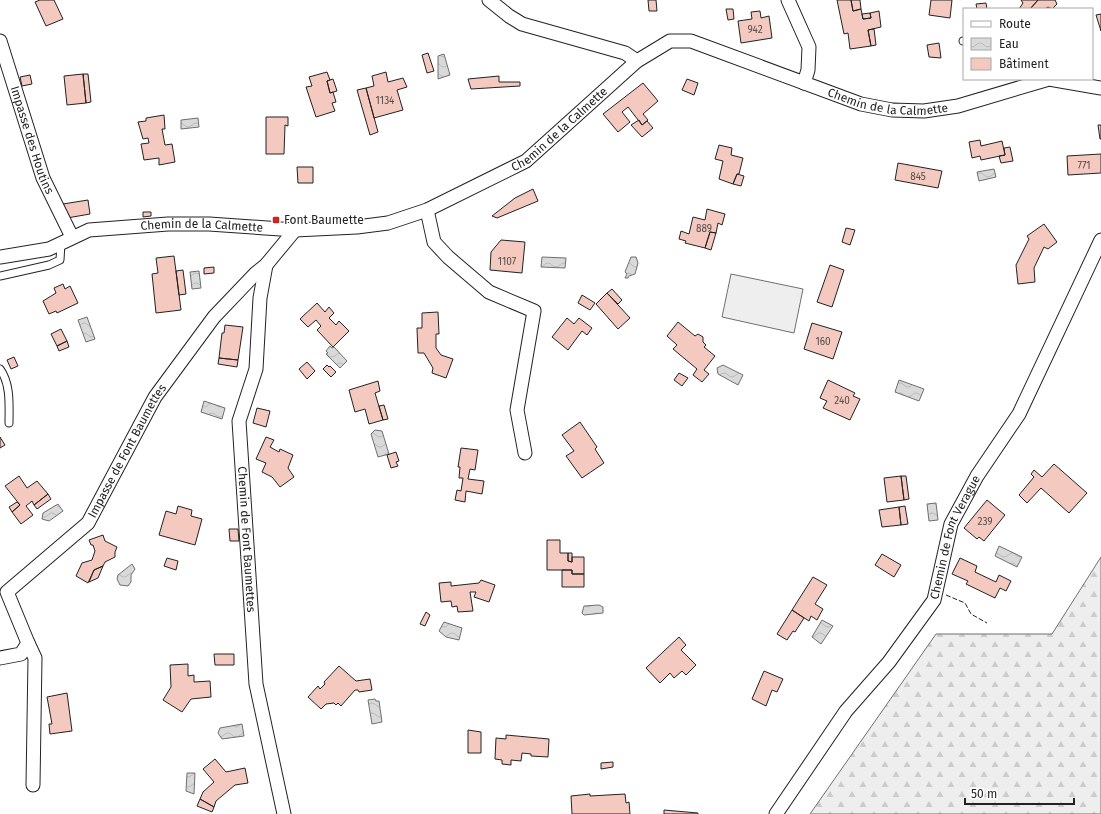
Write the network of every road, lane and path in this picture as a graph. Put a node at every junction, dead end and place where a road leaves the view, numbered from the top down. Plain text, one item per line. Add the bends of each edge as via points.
1 (489, 0) edge
2 (788, 0) edge
3 (0, 41) edge
4 (637, 61) junction
5 (1055, 80) edge
6 (1035, 81) edge
7 (804, 84) junction
8 (1101, 88) edge
9 (427, 210) junction
10 (295, 230) junction
11 (66, 240) junction
12 (1101, 240) edge
13 (0, 257) edge
14 (266, 265) junction
15 (0, 276) edge
16 (0, 369) edge
17 (8, 423) dead end
18 (525, 453) dead end
19 (24, 648) junction
20 (0, 656) edge
21 (33, 785) dead end
22 (284, 814) edge
23 (776, 814) edge

1 - 4 street via 522,24 625,53
2 - 7 street via 809,47 808,70
3 - 11 street, Impasse des Houtins via 43,178
4 - 7 street, Chemin de la Calmette via 670,41 691,41
4 - 9 street, Chemin de la Calmette via 526,160
5 - 8 street, Chemin de la Calmette
6 - 7 street, Chemin de la Calmette via 958,106 924,111 892,110 861,104
9 - 10 street, Chemin de la Calmette via 388,224
9 - 18 street via 434,242 448,257 489,292 534,312 517,410
10 - 11 street, Chemin de la Calmette via 168,224 89,230
10 - 14 street, Impasse de Font Baumettes
11 - 13 street, Chemin de la Calmette via 49,249
11 - 15 lane via 60,260
12 - 23 street, Chemin de Font Verague via 1019,414 977,476 951,524 934,600 889,662 846,711
14 - 19 street, Impasse de Font Baumettes via 256,272 214,317 155,397 88,523 7,592
14 - 22 street, Chemin de Font Baumettes via 260,298 256,369 239,422 256,684
16 - 17 lane via 9,397
19 - 20 street
19 - 21 street via 35,658

